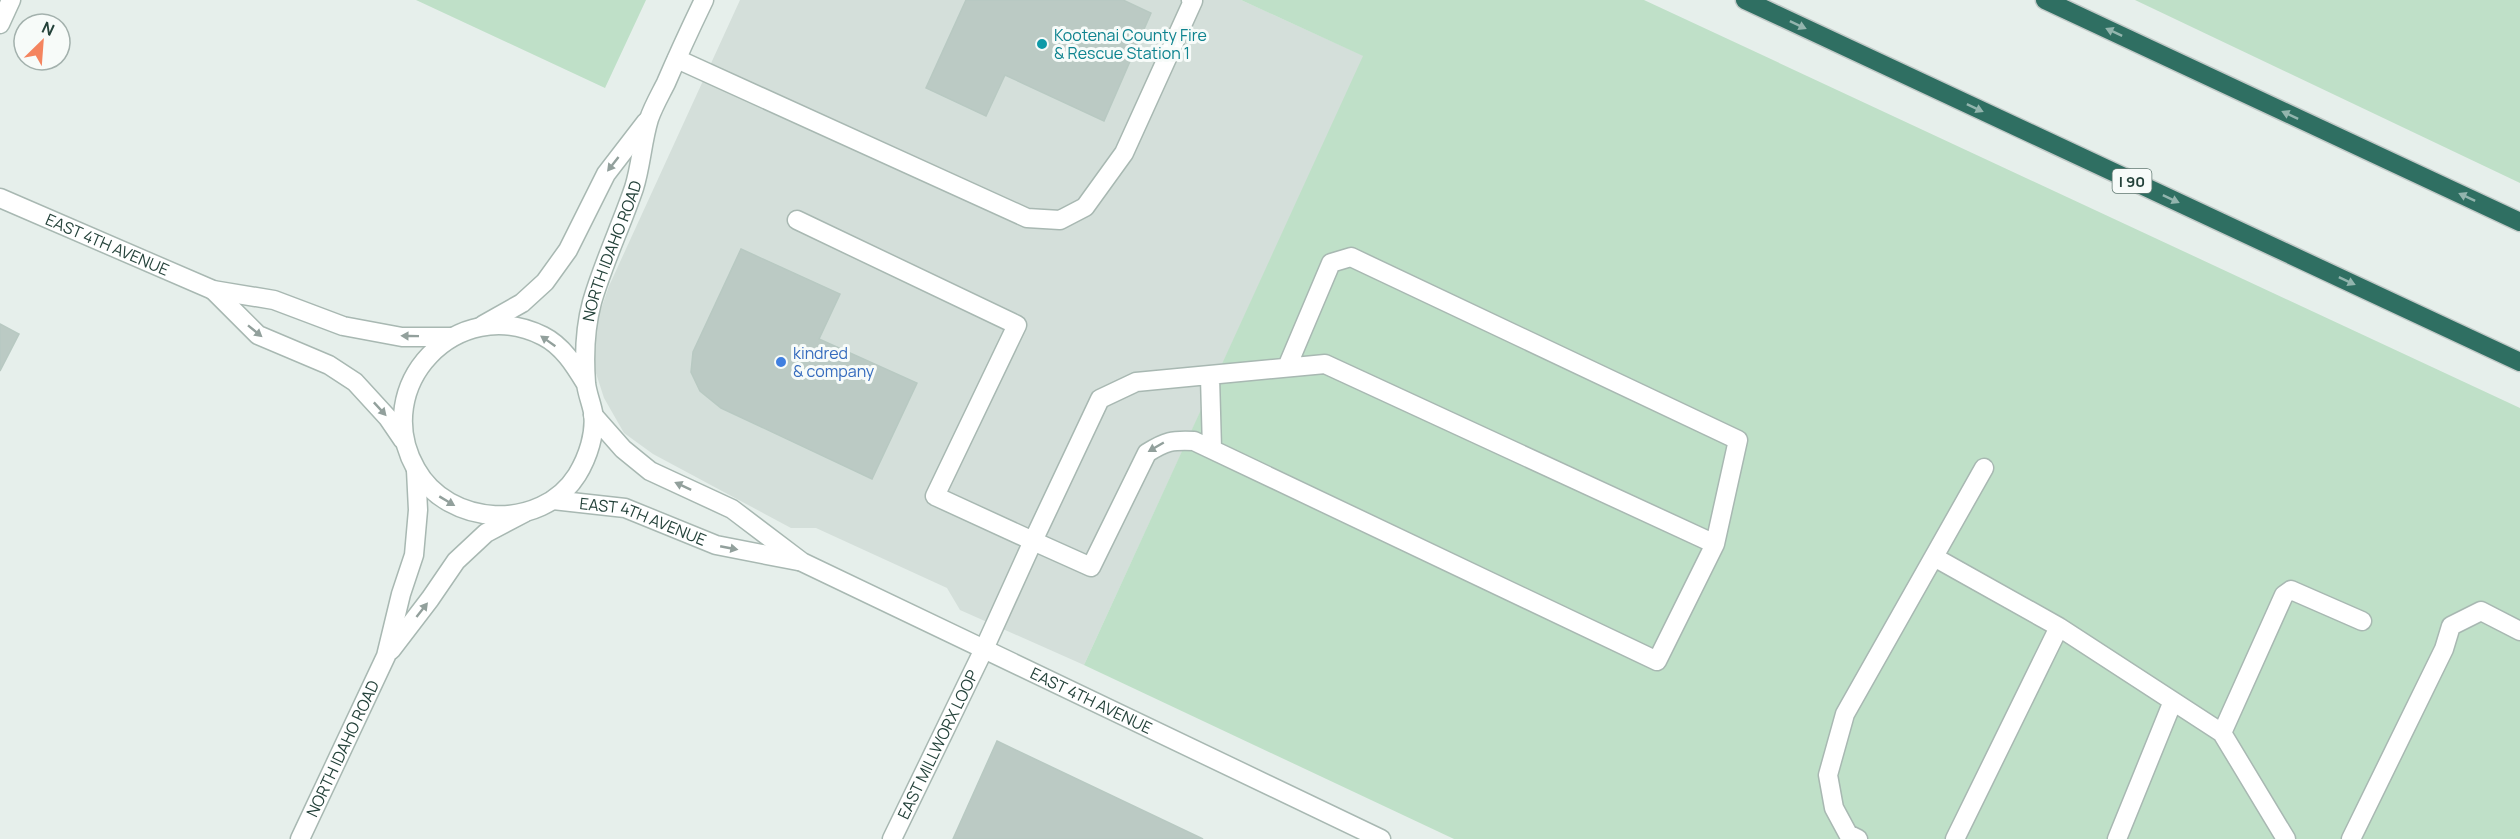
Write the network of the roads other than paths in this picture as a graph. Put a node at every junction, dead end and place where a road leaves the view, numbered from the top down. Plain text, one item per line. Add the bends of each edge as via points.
1 (11, 0) edge
2 (704, 0) edge
3 (1191, 0) edge
4 (1745, 0) edge
5 (2045, 0) edge
6 (0, 24) edge
7 (677, 59) junction
8 (649, 118) junction
9 (0, 198) edge
10 (797, 220) dead end
11 (2520, 222) edge
12 (213, 290) junction
13 (481, 326) junction
14 (452, 337) junction
15 (2520, 362) edge
16 (1287, 367) junction
17 (1210, 376) junction
18 (586, 384) junction
19 (593, 416) junction
20 (404, 442) junction
21 (1212, 449) junction
22 (1984, 468) dead end
23 (416, 470) junction
24 (553, 500) junction
25 (524, 513) junction
26 (1033, 541) junction
27 (1715, 544) junction
28 (1934, 557) junction
29 (802, 562) junction
30 (2362, 621) dead end
31 (2059, 627) junction
32 (2520, 631) edge
33 (984, 649) junction
34 (386, 656) junction
35 (2173, 701) junction
36 (2222, 733) junction
37 (300, 839) edge
38 (892, 839) edge
39 (1381, 839) edge
40 (1858, 839) edge
41 (1955, 839) edge
42 (2117, 839) edge
43 (2286, 839) edge
44 (2351, 839) edge

1 - 6 street
2 - 7 street, NORTH IDAHO ROAD
3 - 7 street via 1124,153 1085,207 1060,220 1027,218
4 -> 15 highway, I 90
11 -> 5 highway
7 - 8 street, NORTH IDAHO ROAD
8 -> 13 street, NORTH IDAHO ROAD via 606,174 568,250 545,282 522,303
8 - 18 street, NORTH IDAHO ROAD via 635,185 592,303 585,337
9 - 12 street, EAST 4TH AVENUE
10 - 26 street via 1017,325 935,495
14 -> 12 street, EAST 4TH AVENUE via 402,337 343,326 274,300
12 -> 20 street, EAST 4TH AVENUE via 258,335 329,365 355,382
13 - 14 street
18 -> 13 street via 569,357 544,336 513,326
14 - 20 street via 427,356 410,381 402,411
16 - 17 street, EAST MILLWORX LOOP
16 - 27 street, EAST MILLWORX LOOP via 1325,364
16 - 27 street via 1331,262 1351,257 1738,440
17 - 21 street
17 - 26 street, EAST MILLWORX LOOP via 1136,382 1100,399
18 - 19 street
19 - 24 street via 590,448 576,476
29 -> 19 street, EAST 4TH AVENUE via 732,509 650,471
20 - 23 street
21 -> 26 street via 1194,441 1173,440 1147,453 1091,567
21 - 27 street via 1657,662
22 - 28 street
23 -> 25 street via 436,494 462,510 493,516
23 - 34 street, NORTH IDAHO ROAD via 414,555
24 - 25 street
24 -> 29 street, EAST 4TH AVENUE via 625,508 716,545
34 -> 25 street, NORTH IDAHO ROAD via 456,561 486,533
26 - 33 street, EAST MILLWORX LOOP
28 - 31 street
28 - 40 street via 1845,714 1828,775 1834,808 1848,834
29 - 33 street, EAST 4TH AVENUE
30 - 36 street via 2291,590 2284,595
31 - 35 street
31 - 41 street
32 - 44 street via 2481,611 2451,626 2444,649
33 - 38 street, EAST MILLWORX LOOP
33 - 39 street, EAST 4TH AVENUE
34 - 37 street, NORTH IDAHO ROAD
35 - 36 street
35 - 42 street
36 - 43 street

